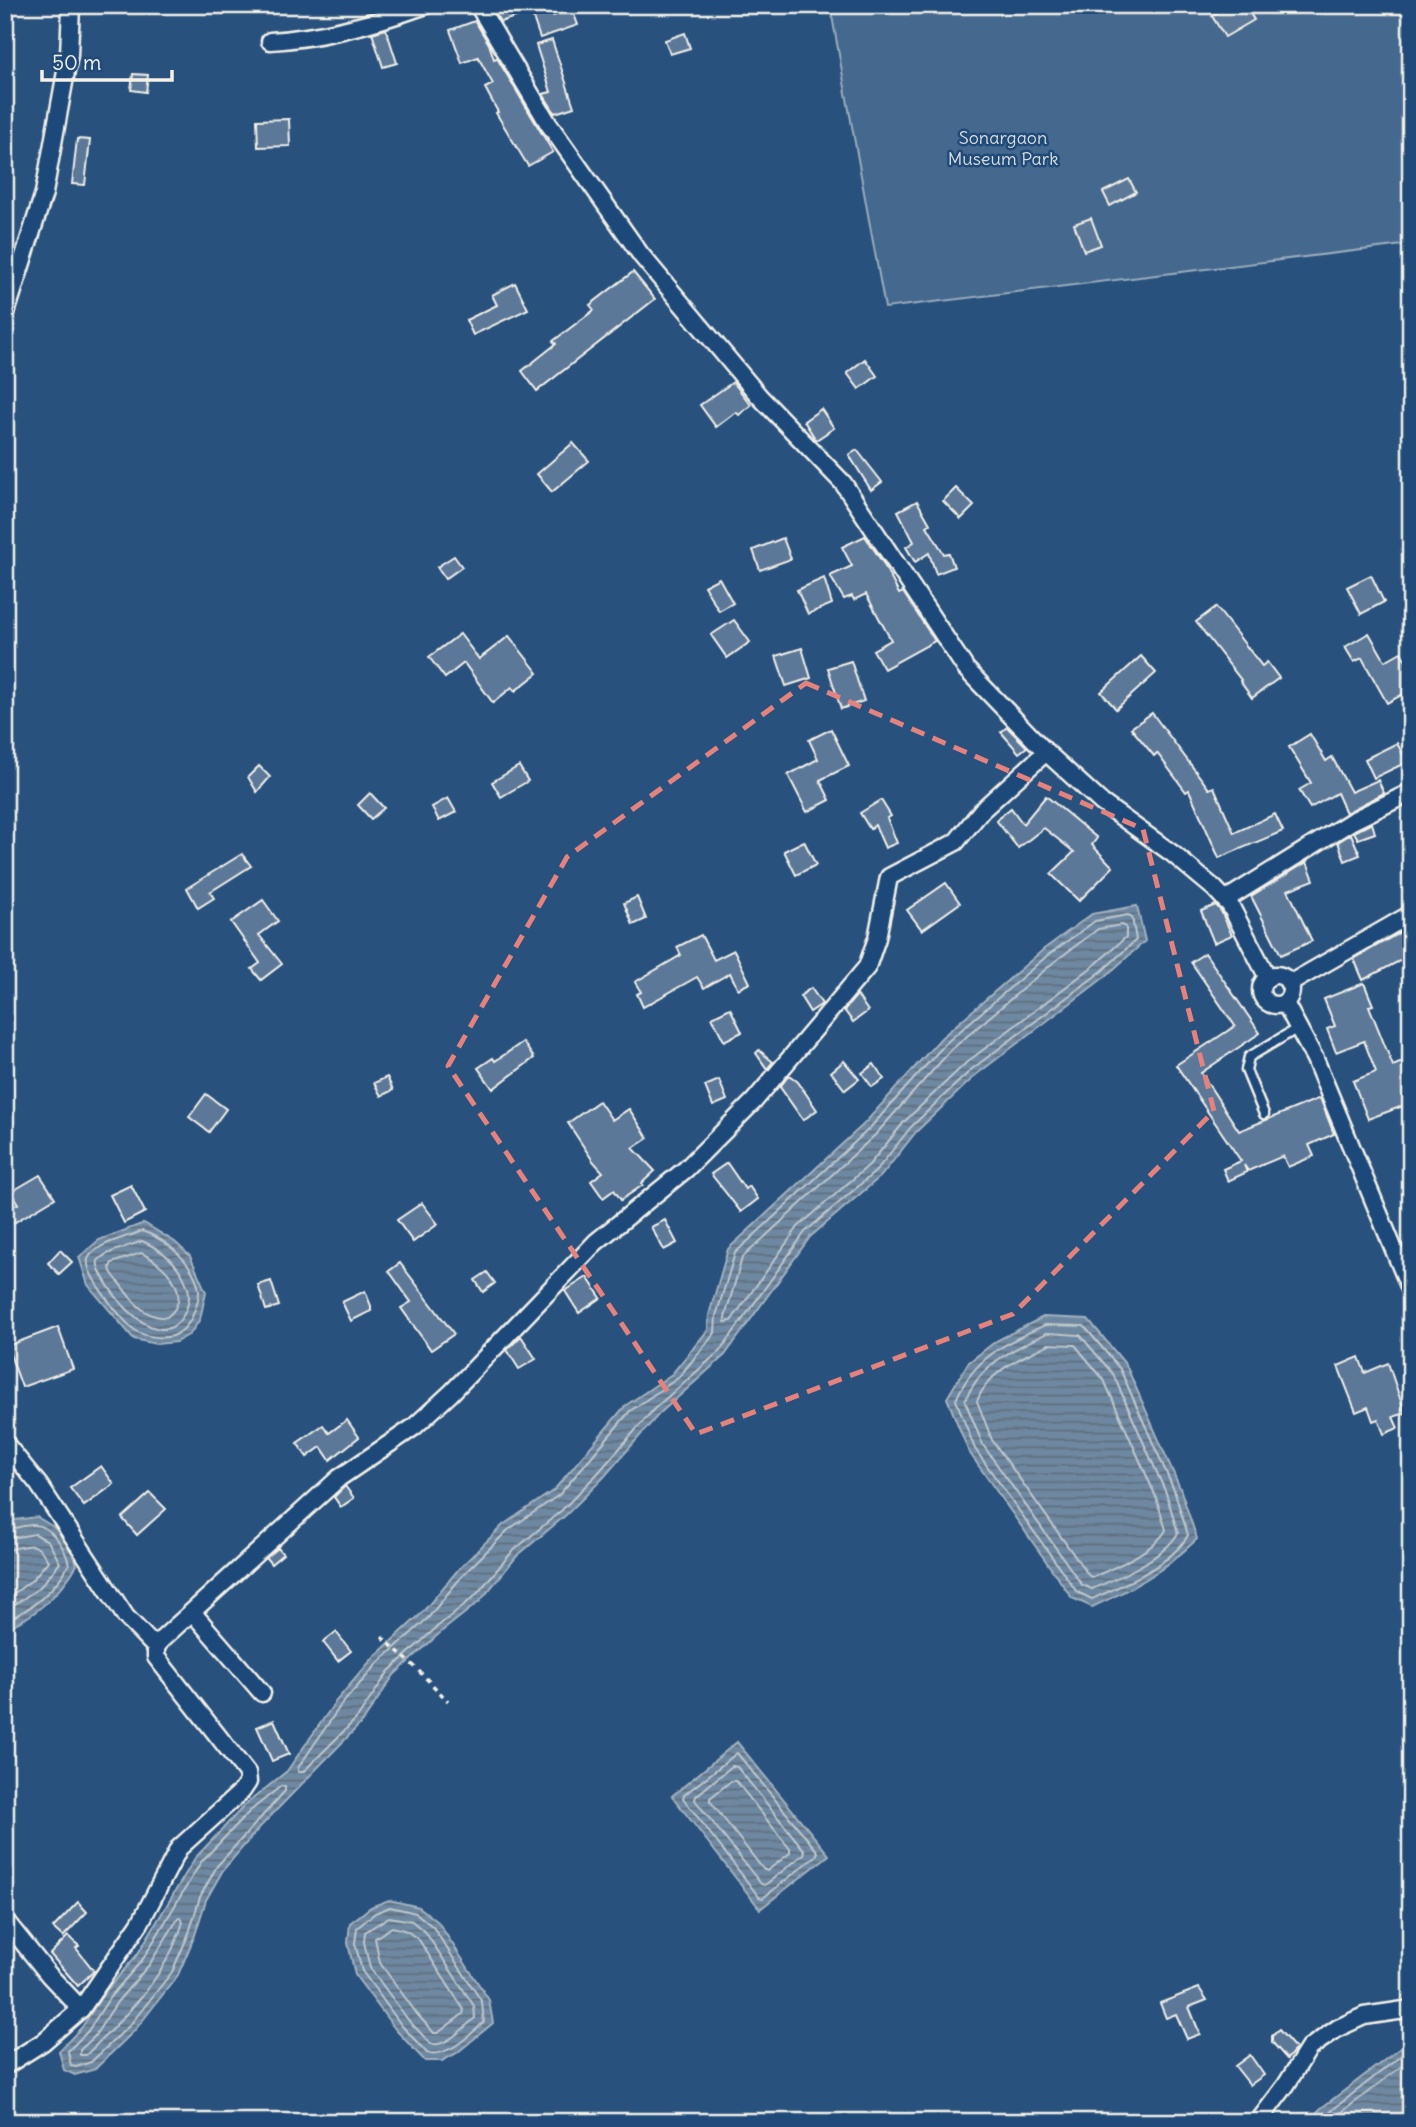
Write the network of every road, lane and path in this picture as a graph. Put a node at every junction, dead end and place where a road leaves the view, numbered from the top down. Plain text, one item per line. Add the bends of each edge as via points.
1 (71, 5) edge
2 (426, 5) edge
3 (478, 5) edge
4 (270, 41) dead end
5 (5, 316) edge
6 (1046, 752) junction
7 (1411, 792) edge
8 (1225, 900) junction
9 (1411, 914) edge
10 (1268, 978) junction
11 (1289, 984) junction
12 (1285, 1003) junction
13 (1297, 1028) junction
14 (1264, 1114) dead end
15 (1411, 1291) edge
16 (5, 1443) edge
17 (193, 1613) junction
18 (382, 1637) dead end
19 (156, 1648) junction
20 (262, 1693) dead end
21 (448, 1701) dead end
22 (5, 1920) edge
23 (81, 2009) junction
24 (1411, 2009) edge
25 (5, 2066) edge
26 (1258, 2122) edge

1 - 5 street via 69,55 44,193
2 - 4 street via 384,20
3 - 6 street via 548,123 641,255 759,396 844,483 966,669
6 - 8 street via 1102,803 1173,854
6 - 17 street via 982,810 956,842 889,877 867,967 754,1101 686,1170 596,1242 423,1419 339,1478
7 - 8 street via 1352,821
8 - 10 street
9 - 11 street
10 - 11 street via 1282,976
10 - 12 street via 1261,987 1262,997 1269,1004
11 - 12 street
12 - 13 street
13 - 14 lane via 1249,1057 1246,1070
13 - 15 street via 1315,1059
16 - 19 street via 39,1485 126,1617
17 - 19 street
17 - 20 street
18 - 21 path
19 - 23 street via 156,1657 247,1773 248,1782 179,1848 140,1923
22 - 23 street
23 - 25 street via 43,2042
24 - 26 street via 1364,2016 1309,2048

